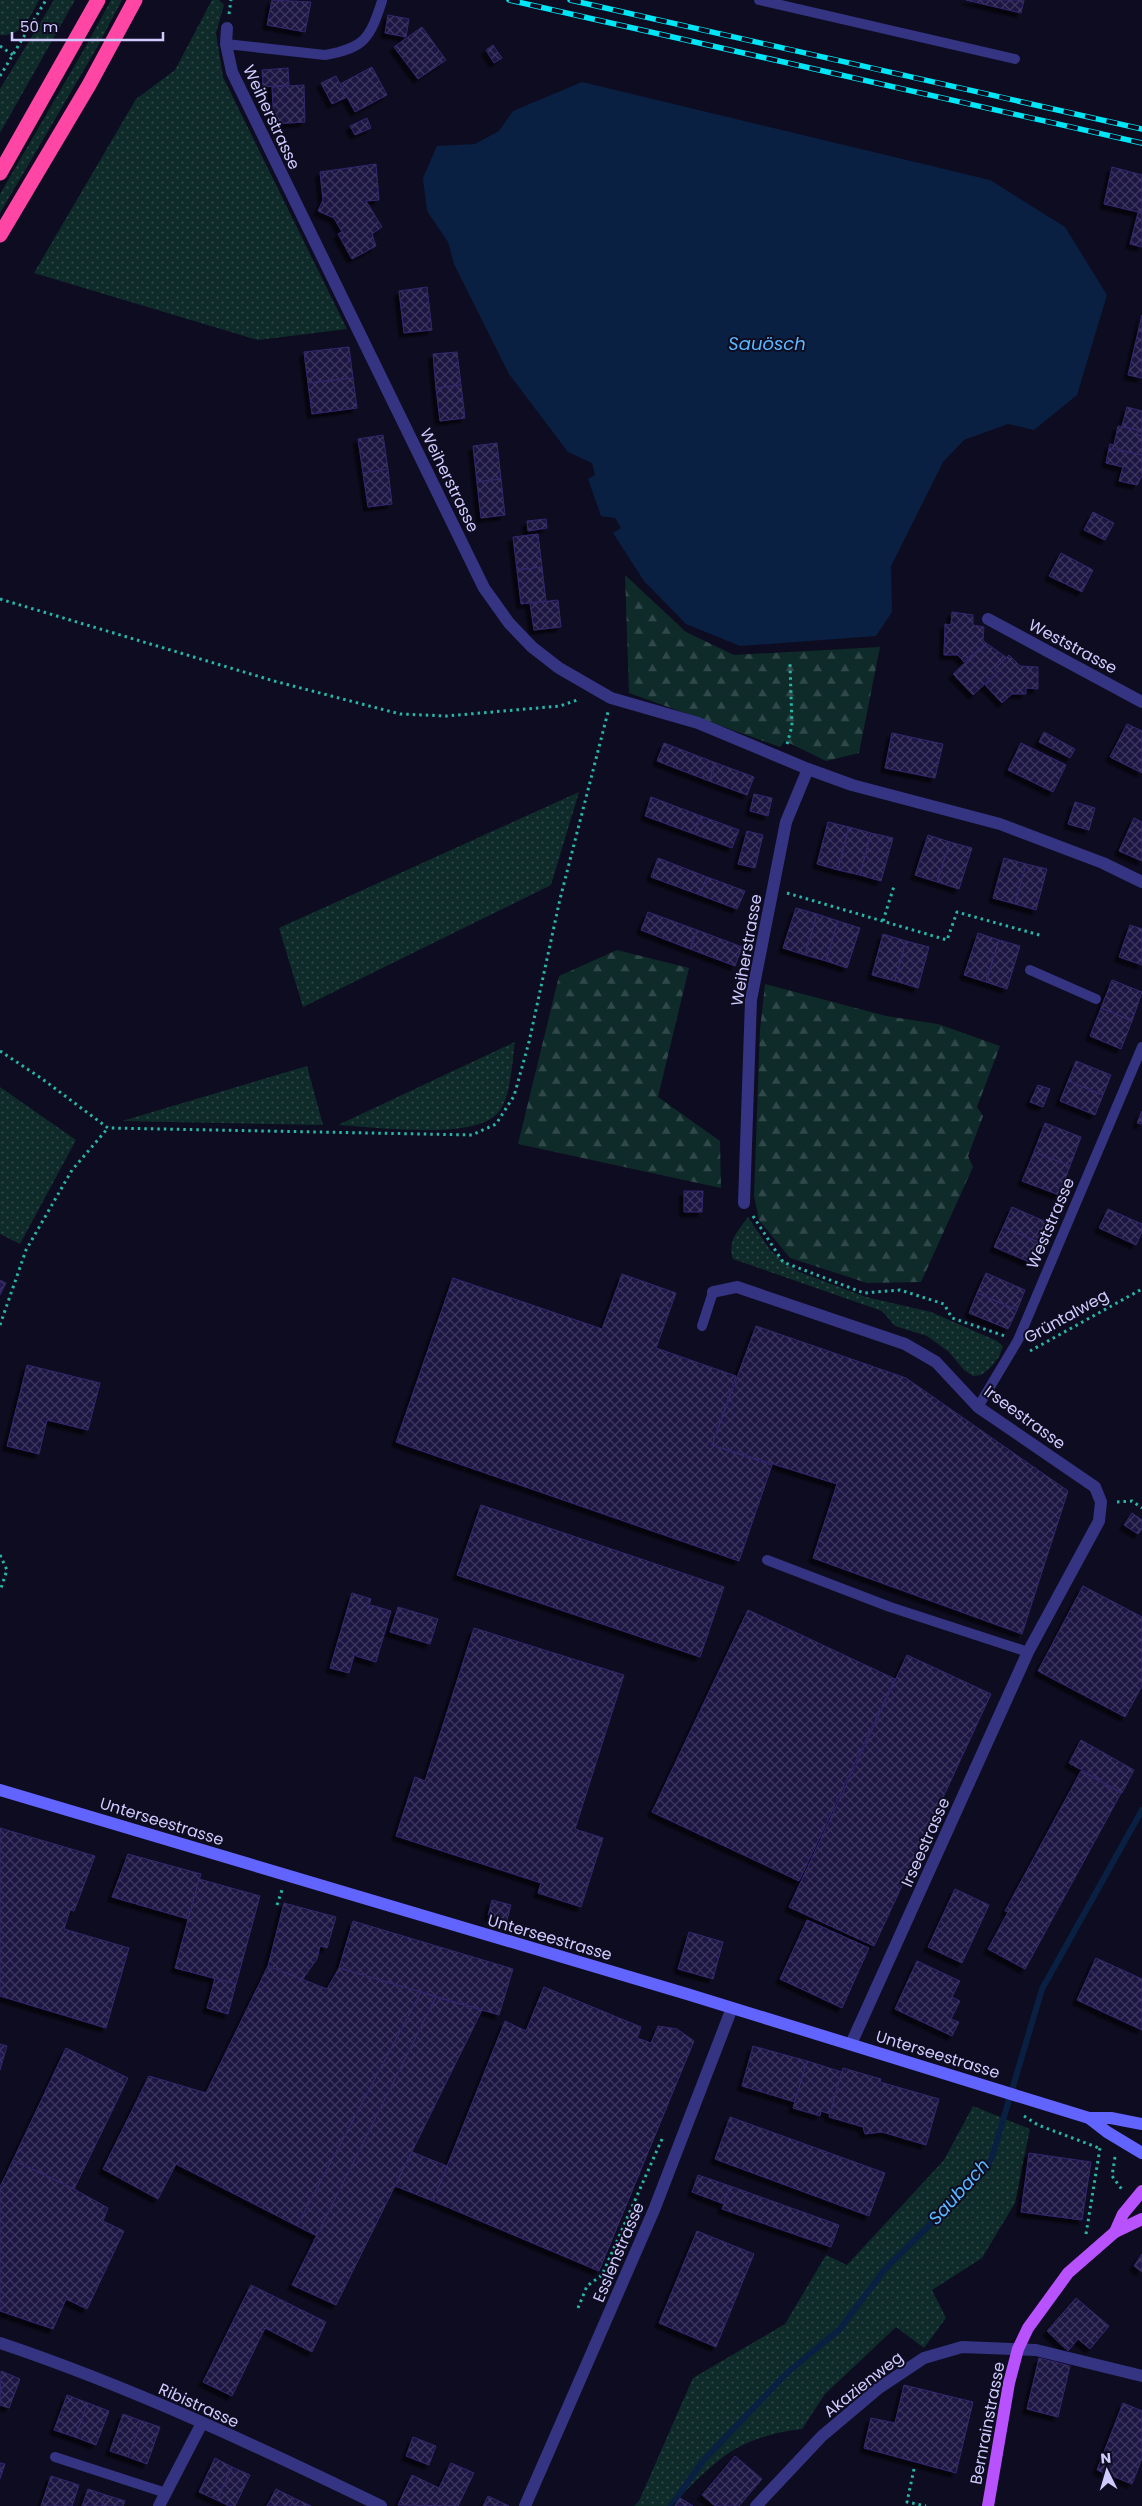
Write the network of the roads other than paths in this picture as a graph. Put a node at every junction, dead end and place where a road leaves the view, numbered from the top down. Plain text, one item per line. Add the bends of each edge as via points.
1 (98, 0) edge
2 (135, 0) edge
3 (758, 0) edge
4 (382, 1) dead end
5 (227, 28) dead end
6 (226, 44) junction
7 (1014, 60) dead end
8 (0, 173) edge
9 (0, 235) edge
10 (988, 619) dead end
11 (1142, 702) edge
12 (808, 769) junction
13 (1142, 882) edge
14 (1030, 970) dead end
15 (1096, 999) dead end
16 (1142, 1047) edge
17 (744, 1202) road end
18 (713, 1292) joint
19 (702, 1326) dead end
20 (978, 1407) junction
21 (767, 1560) dead end
22 (1028, 1652) junction
23 (0, 1790) edge
24 (732, 2008) junction
25 (851, 2044) junction
26 (1089, 2118) junction
27 (1142, 2124) edge
28 (1142, 2153) edge
29 (1142, 2191) edge
30 (1142, 2219) edge
31 (1115, 2232) junction
32 (0, 2343) edge
33 (1018, 2349) junction
34 (1142, 2376) edge
35 (202, 2423) junction
36 (55, 2457) dead end
37 (163, 2502) edge
38 (381, 2506) edge
39 (525, 2506) edge
40 (756, 2506) edge
41 (988, 2506) edge

1 - 8 highway
2 - 9 highway
3 - 7 lane
4 - 6 lane, Weiherstrasse via 368,37 341,52 325,55
5 - 6 street, Weiherstrasse
6 - 12 street, Weiherstrasse via 232,72 484,588 509,623 559,668 605,695 698,723
10 - 11 street, Weststrasse
12 - 13 street, Weiherstrasse via 852,785 1000,824 1103,863
12 - 17 street, Weiherstrasse via 786,822 751,1000
14 - 15 lane
16 - 20 lane, Weststrasse via 1018,1340
18 - 19 lane
18 - 20 street, Irseestrasse via 737,1287 904,1344 936,1362
20 - 22 street, Irseestrasse via 1095,1487 1101,1502 1099,1520
21 - 22 lane via 890,1607
22 - 25 street, Irseestrasse
23 - 24 street, Unterseestrasse
24 - 25 street, Unterseestrasse
24 - 39 street, Esslenstrasse via 654,2210
25 - 26 street, Unterseestrasse
26 - 27 street, Unterseestrasse
26 - 28 street, Unterseestrasse
29 - 31 main road, Bernrainstrasse via 1123,2214
30 - 31 main road, Bernrainstrasse
31 - 33 main road, Bernrainstrasse via 1068,2273 1043,2304
32 - 35 street, Ribistrasse via 62,2364
33 - 34 street, Akazienweg via 1036,2350
33 - 40 street, Akazienweg via 962,2347 924,2358 879,2388 822,2436
33 - 41 main road, Bernrainstrasse
35 - 37 street
35 - 38 street, Ribistrasse
36 - 37 lane

